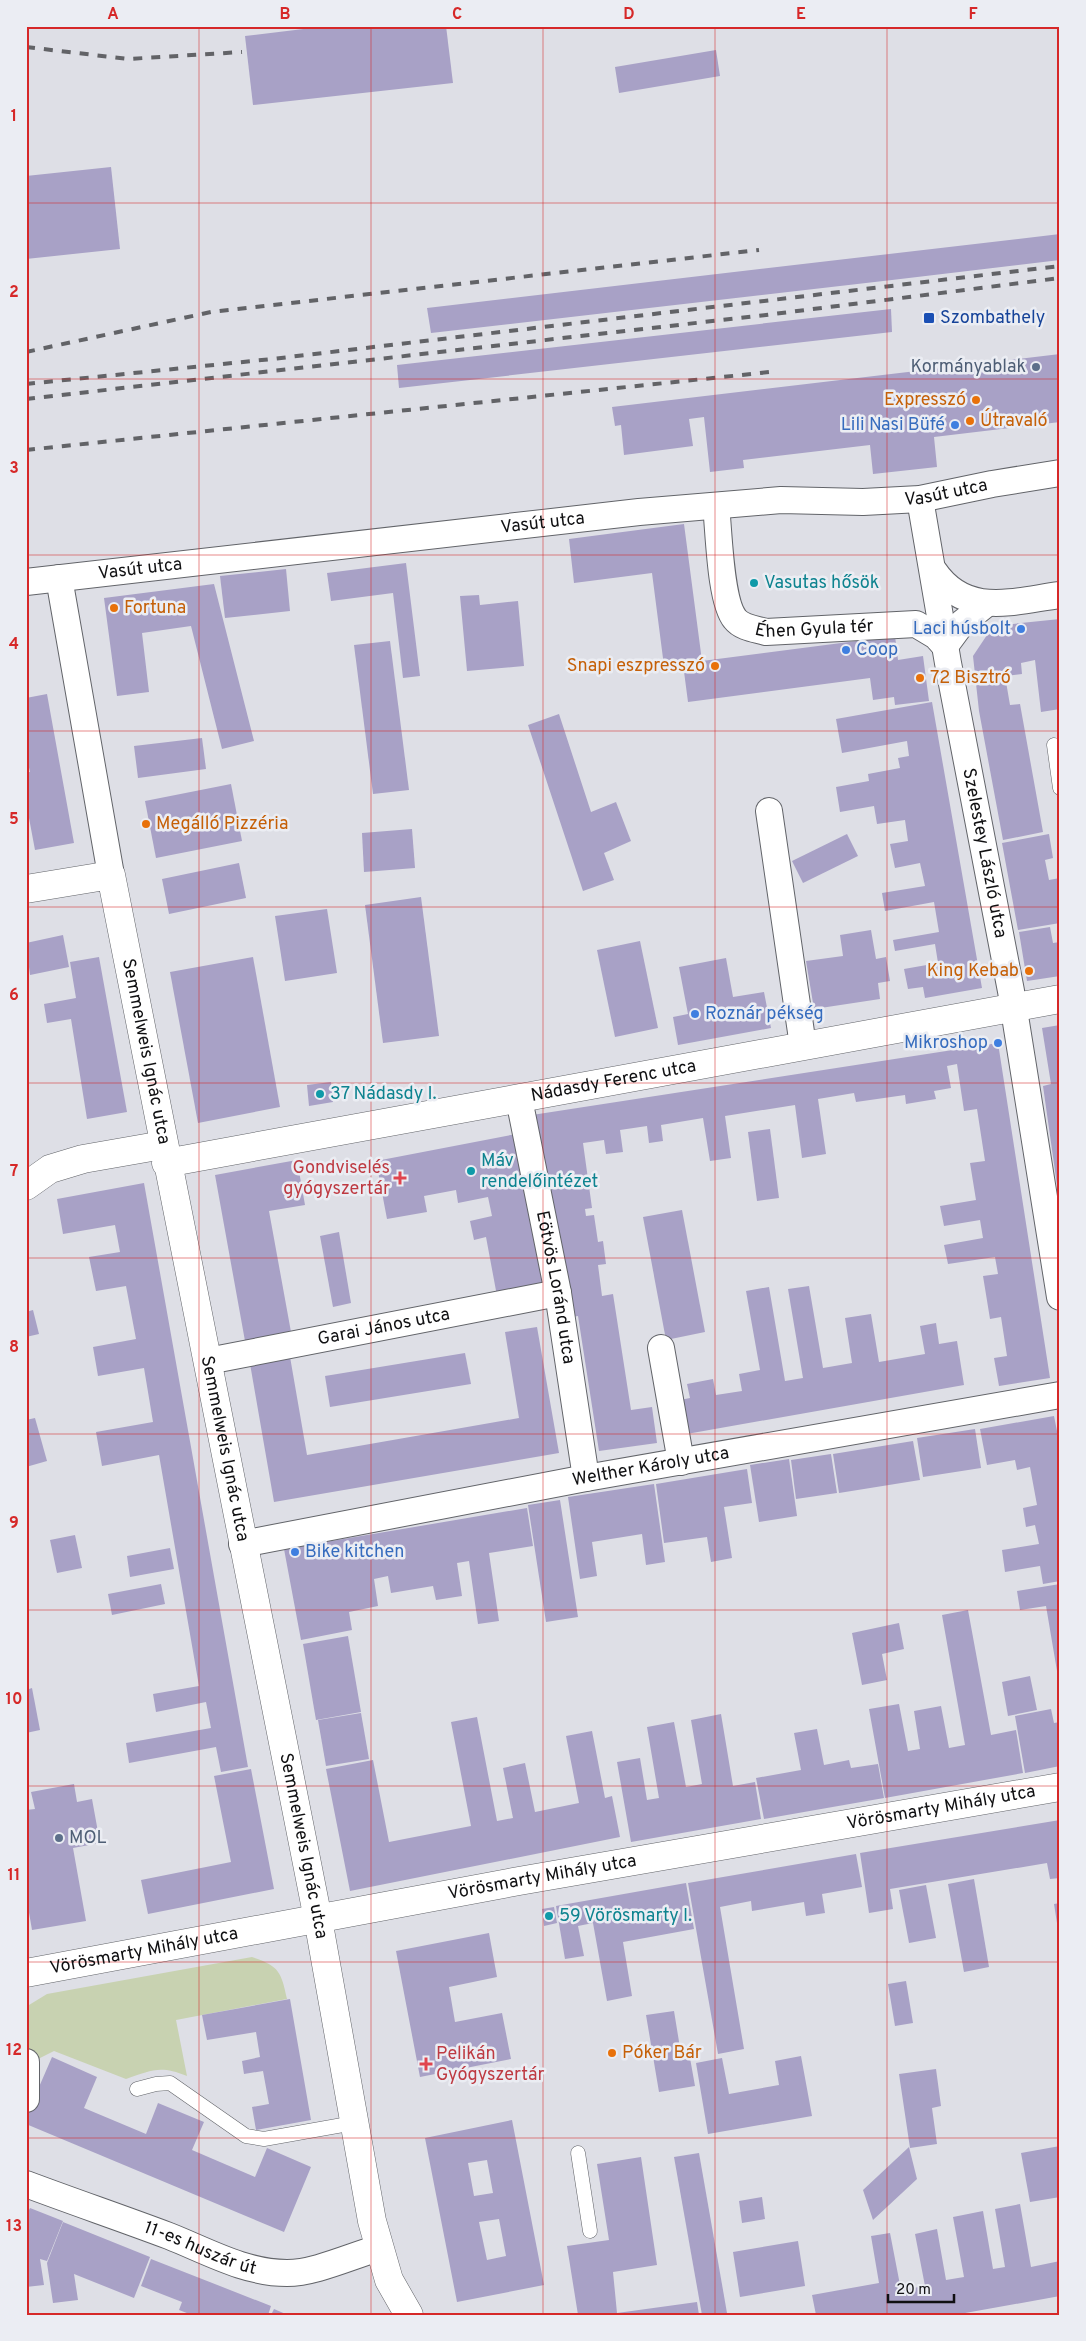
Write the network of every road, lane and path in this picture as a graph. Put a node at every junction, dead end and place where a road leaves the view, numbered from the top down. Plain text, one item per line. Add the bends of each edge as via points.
1 (1060, 474) edge
2 (920, 499) junction
3 (716, 506) junction
4 (934, 571) junction
5 (59, 578) junction
6 (26, 582) edge
7 (1060, 595) edge
8 (986, 604) junction
9 (945, 646) junction
10 (1054, 745) dead end
11 (1060, 788) edge
12 (769, 811) dead end
13 (111, 876) junction
14 (26, 889) edge
15 (1060, 998) edge
16 (1014, 1007) junction
17 (803, 1046) junction
18 (519, 1099) junction
19 (165, 1154) junction
20 (26, 1186) edge
21 (558, 1293) junction
22 (1060, 1297) edge
23 (661, 1348) dead end
24 (208, 1361) junction
25 (1060, 1395) edge
26 (681, 1462) junction
27 (586, 1478) junction
28 (242, 1544) junction
29 (1060, 1787) edge
30 (318, 1919) junction
31 (26, 1973) edge
32 (26, 2062) edge
33 (136, 2088) dead end
34 (26, 2099) edge
35 (354, 2123) junction
36 (578, 2153) dead end
37 (26, 2184) edge
38 (590, 2231) dead end
39 (379, 2248) junction
40 (409, 2315) edge

1 - 2 street, Vasút utca
2 - 3 street, Vasút utca via 863,502 810,499
2 - 4 street, Szelestey László utca
3 - 5 street, Vasút utca
3 - 9 street, Éhen Gyula tér via 726,602 735,619 747,627 766,632 916,624 936,636
4 - 8 street via 950,589
4 - 9 street, Szelestey László utca
5 - 6 street, Vasút utca
5 - 13 street, Semmelweis Ignác utca
7 - 8 street
8 - 9 street via 962,623
9 - 16 street, Szelestey László utca
10 - 11 lane
12 - 17 street
13 - 14 street
13 - 19 street, Semmelweis Ignác utca
15 - 16 street, Nádasdy Ferenc utca
16 - 17 street, Nádasdy Ferenc utca
16 - 22 street, Szelestey László utca
17 - 18 street, Nádasdy Ferenc utca
18 - 19 street, Nádasdy Ferenc utca
18 - 21 street, Eötvös Loránd utca
19 - 20 street, Nádasdy Ferenc utca via 83,1159 50,1169
19 - 24 street, Semmelweis Ignác utca
21 - 24 street, Garai János utca
21 - 27 street, Eötvös Loránd utca
23 - 26 street
24 - 28 street, Semmelweis Ignác utca
25 - 26 street, Welther Károly utca
26 - 27 street, Welther Károly utca
27 - 28 street, Welther Károly utca
28 - 30 street, Semmelweis Ignác utca
29 - 30 street, Vörösmarty Mihály utca
30 - 31 street, Vörösmarty Mihály utca
30 - 35 street, Semmelweis Ignác utca
32 - 34 street
33 - 35 lane via 170,2083 246,2136 254,2138
35 - 39 street, Semmelweis Ignác utca
36 - 38 lane
37 - 39 street, 11-es huszár út via 227,2261 275,2272 311,2269
39 - 40 street, Semmelweis Ignác utca via 389,2280

